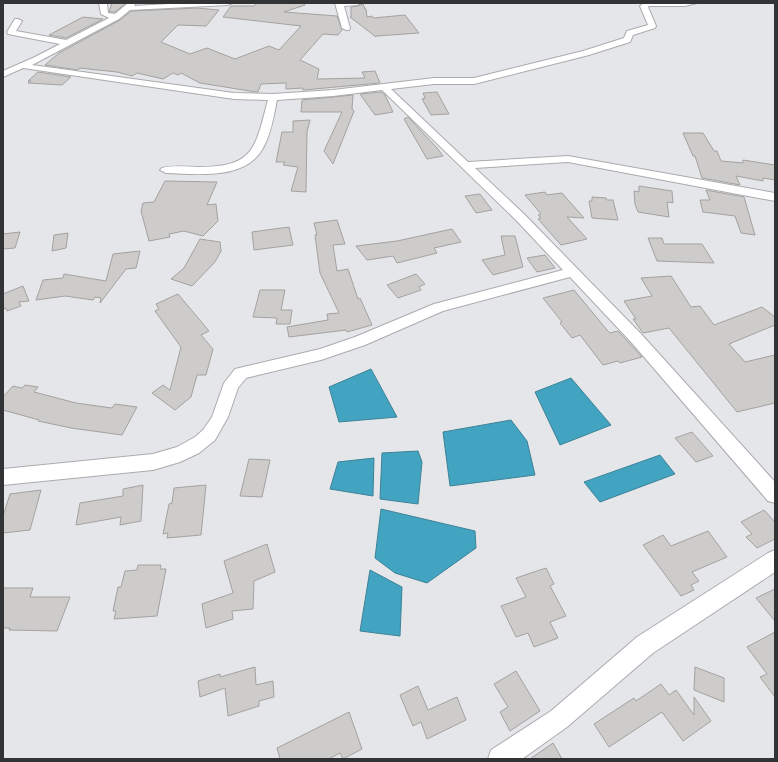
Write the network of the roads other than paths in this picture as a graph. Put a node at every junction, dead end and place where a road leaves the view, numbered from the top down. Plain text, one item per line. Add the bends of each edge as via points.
1 (103, 3) edge
2 (228, 3) edge
3 (357, 3) edge
4 (693, 3) edge
5 (339, 4) edge
6 (130, 6) edge
7 (116, 17) junction
8 (18, 21) dead end
9 (346, 28) dead end
10 (67, 43) junction
11 (24, 66) junction
12 (3, 74) edge
13 (384, 87) junction
14 (273, 97) junction
15 (465, 165) junction
16 (166, 170) dead end
17 (775, 197) edge
18 (572, 272) junction
19 (3, 476) edge
20 (775, 495) edge
21 (775, 560) edge
22 (500, 759) edge

1 - 7 street via 105,14
2 - 6 street
3 - 5 street
4 - 13 street via 648,4 644,6 652,26 630,33 627,40 586,53 474,81 434,81
5 - 9 street
6 - 7 street
7 - 10 street
8 - 10 street via 11,32
10 - 11 street
11 - 12 street
11 - 14 street via 234,96
13 - 14 street
13 - 15 street
14 - 16 street via 262,137 246,163 222,169
15 - 17 street via 568,160
15 - 18 street via 520,217
18 - 19 street via 439,307 360,341 321,354 241,373 233,380 220,418 201,442 169,459
18 - 20 street via 638,339
21 - 22 street via 645,645 559,719

